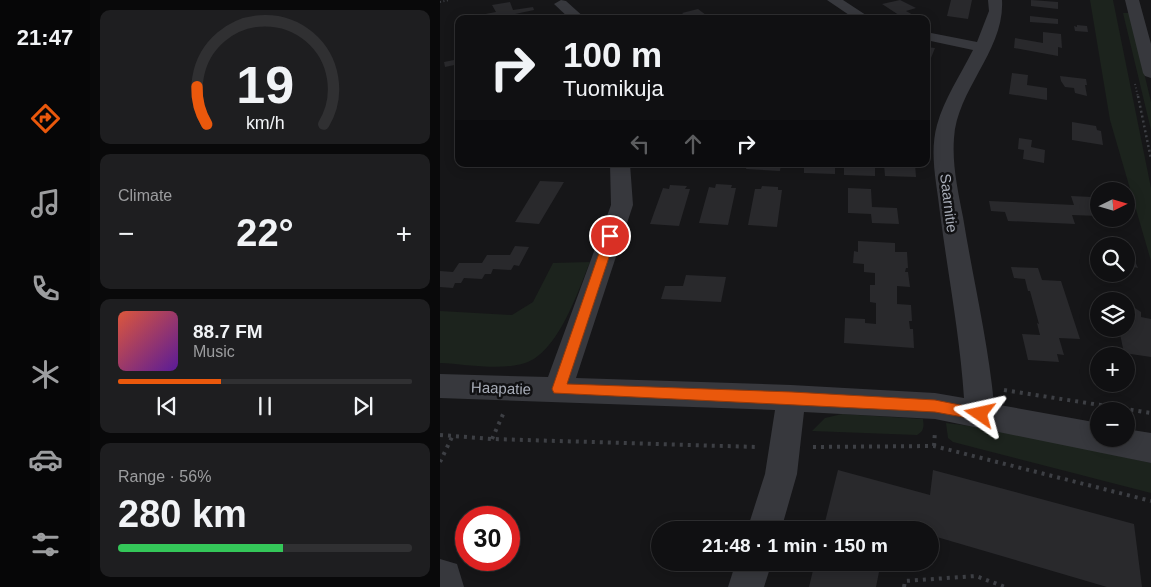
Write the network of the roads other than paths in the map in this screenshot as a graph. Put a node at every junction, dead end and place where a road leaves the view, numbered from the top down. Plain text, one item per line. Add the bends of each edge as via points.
1 (834, 0) edge
2 (995, 0) edge
3 (1132, 0) edge
4 (561, 4) dead end
5 (574, 15) edge
6 (858, 15) edge
7 (930, 37) edge
8 (982, 47) junction
9 (1151, 73) edge
10 (620, 167) edge
11 (440, 386) edge
12 (558, 389) junction
13 (792, 398) junction
14 (980, 414) junction
15 (1090, 436) edge
16 (1135, 445) edge
17 (1151, 448) edge
18 (767, 521) edge
19 (751, 571) edge
20 (440, 577) edge
21 (446, 587) edge
22 (746, 587) edge

1 - 6 street
2 - 8 street, Saarnitie via 997,10
3 - 9 street
4 - 5 street
7 - 8 street
8 - 14 street, Saarnitie via 946,125 943,155 973,347
10 - 12 street via 622,205
11 - 12 street, Haapatie
12 - 13 street, Haapatie
13 - 14 street, Haapatie via 935,406
13 - 18 street via 781,474
14 - 15 street, Haapatie
16 - 17 street
19 - 22 street
20 - 21 street via 444,577

